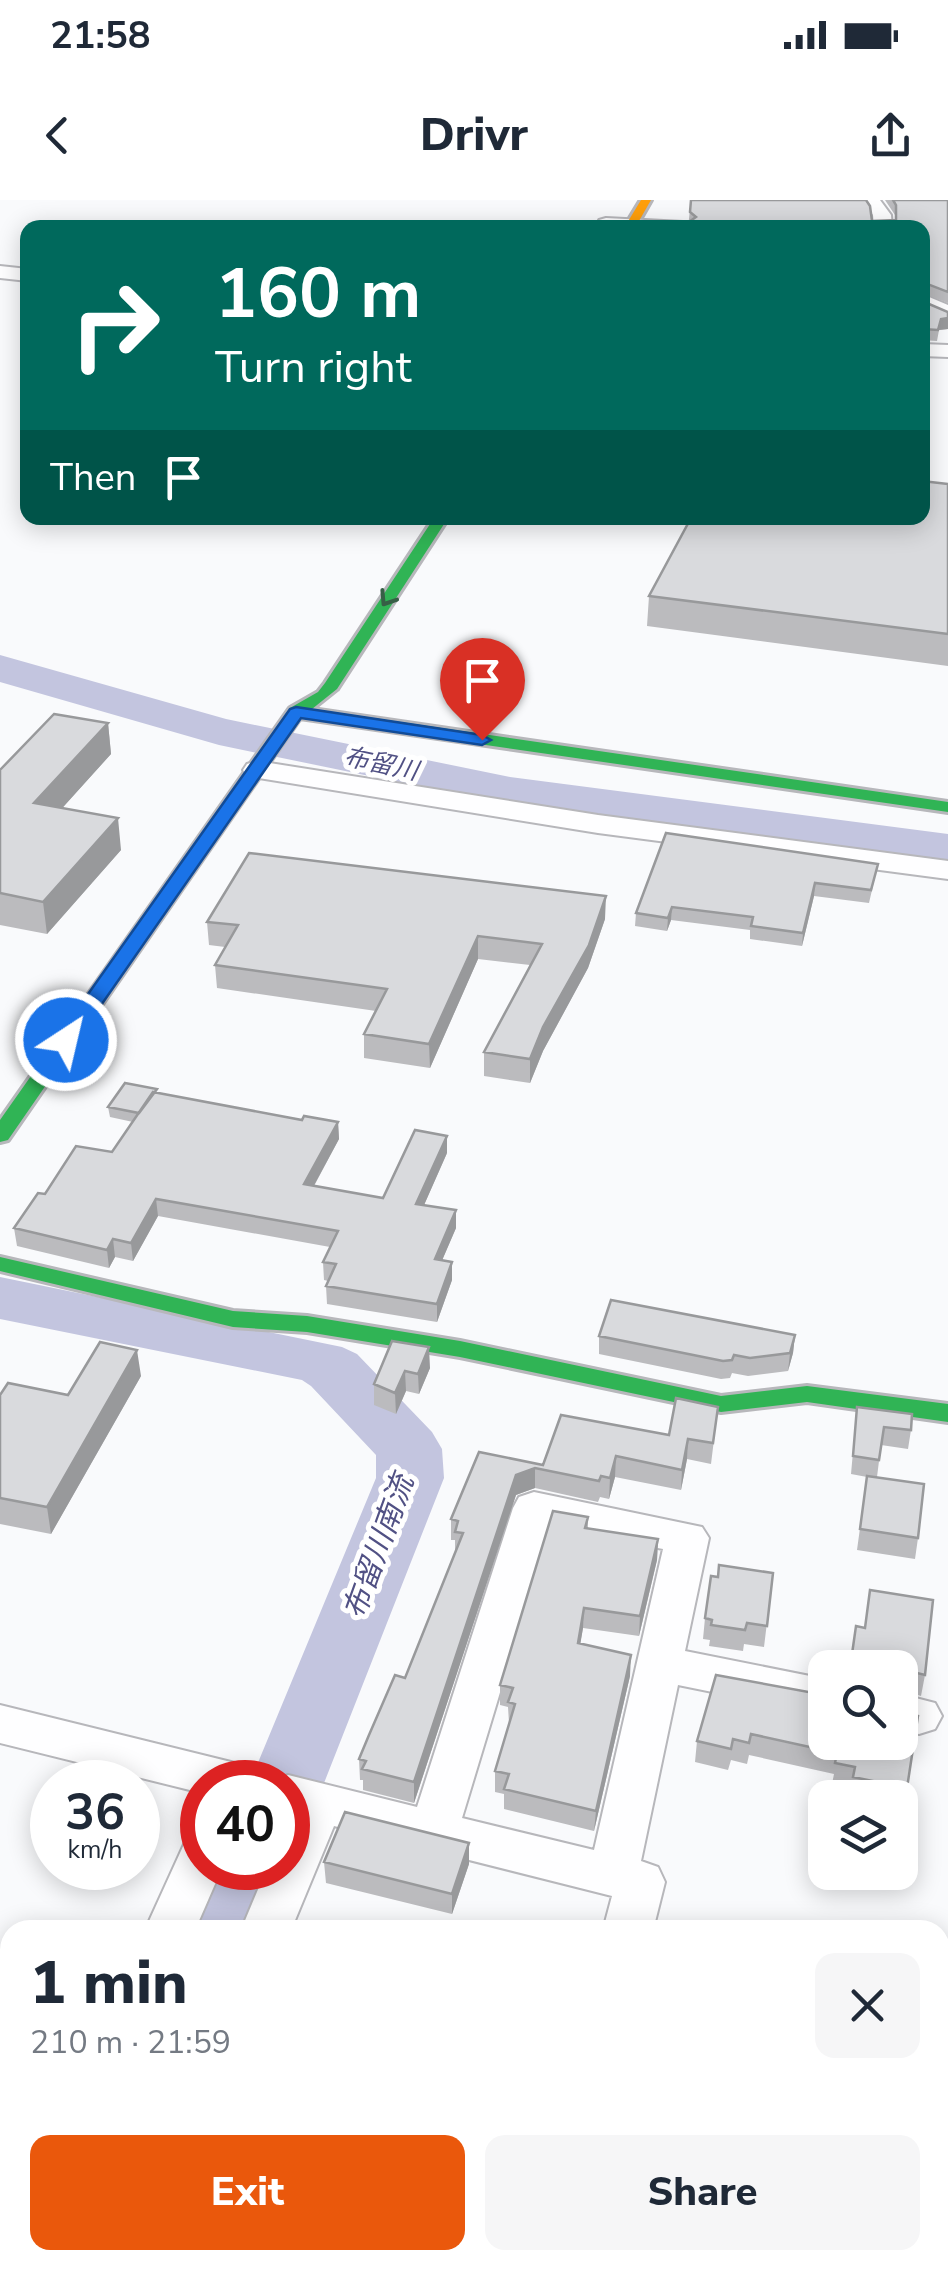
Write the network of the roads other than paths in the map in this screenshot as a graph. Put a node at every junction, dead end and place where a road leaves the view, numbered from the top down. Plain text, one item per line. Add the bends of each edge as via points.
1 (646, 200) edge
2 (624, 220) edge
3 (436, 525) edge
4 (292, 708) junction
5 (260, 766) junction
6 (948, 806) edge
7 (948, 870) edge
8 (0, 1135) edge
9 (0, 1264) edge
10 (948, 1414) edge
11 (660, 1664) junction
12 (808, 1694) edge
13 (0, 1724) edge
14 (180, 1768) edge
15 (310, 1801) edge
16 (434, 1831) junction
17 (612, 1875) junction
18 (188, 1890) edge
19 (277, 1890) edge
20 (174, 1920) edge
21 (269, 1920) edge
22 (630, 1920) edge

1 - 2 street
3 -> 4 street via 324,695
4 - 5 street
4 - 6 street
5 - 7 street via 598,824
5 - 8 street
9 - 10 street via 233,1319 460,1349 722,1404 807,1394
11 - 12 street
11 - 16 street via 688,1538 534,1508
11 - 17 street
13 - 14 street
15 - 16 street
16 - 17 street
17 - 22 street via 640,1882
18 - 20 street
19 - 21 street

